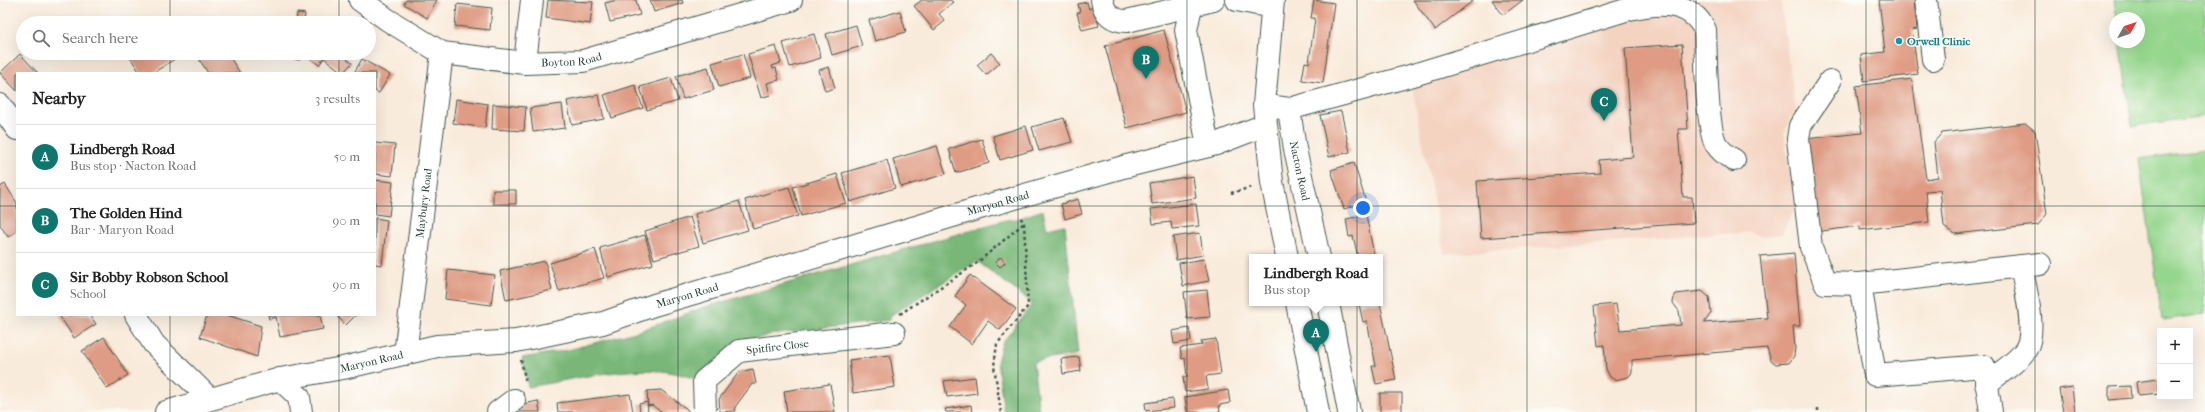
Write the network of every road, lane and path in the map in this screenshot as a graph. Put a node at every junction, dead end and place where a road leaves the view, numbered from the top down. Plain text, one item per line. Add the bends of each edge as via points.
1 (360, 0) edge
2 (532, 0) edge
3 (791, 0) edge
4 (1102, 0) edge
5 (1213, 0) edge
6 (1237, 0) edge
7 (1926, 0) edge
8 (1273, 4) edge
9 (1191, 6) junction
10 (442, 53) junction
11 (1933, 59) dead end
12 (525, 63) junction
13 (1830, 81) dead end
14 (0, 105) edge
15 (1289, 109) junction
16 (1265, 115) junction
17 (16, 128) edge
18 (1208, 146) junction
19 (1734, 160) dead end
20 (1011, 200) junction
21 (1024, 223) junction
22 (1286, 254) edge
23 (1318, 254) edge
24 (1860, 284) junction
25 (1298, 306) edge
26 (1329, 306) edge
27 (137, 316) edge
28 (894, 333) joint
29 (516, 341) junction
30 (405, 354) junction
31 (280, 379) junction
32 (1986, 384) junction
33 (210, 399) junction
34 (506, 406) edge
35 (1818, 408) dead end
36 (166, 412) edge
37 (301, 412) edge
38 (705, 412) edge
39 (1000, 412) edge
40 (1318, 412) edge
41 (1349, 412) edge
42 (1818, 412) edge
43 (1990, 412) edge

1 - 10 street, Boyton Road
2 - 12 street
3 - 12 street, Boyton Road via 583,61
4 - 9 street via 1108,15 1120,21 1135,20
5 - 9 street
6 - 8 street
7 - 11 street
8 - 16 street
9 - 18 street via 1186,30
10 - 12 street, Boyton Road
10 - 30 street, Maybury Road
13 - 24 street via 1800,126 1798,139 1811,247 1825,283
14 - 17 street
15 - 16 street
15 - 19 street via 1659,2 1682,6 1699,17 1704,30 1710,126 1715,143 1723,154
15 - 23 street, Nacton Road via 1295,149
16 - 18 street, Maryon Road
16 - 22 street via 1272,182
18 - 20 street, Maryon Road via 1123,167
20 - 21 path
20 - 29 street, Maryon Road via 654,305 603,323
21 - 28 path via 977,263 894,318
21 - 39 path via 1028,306 997,344 994,366
24 - 32 street via 1875,375 1984,366
24 - 32 street via 2031,265 2030,340 2018,359
25 - 40 street
26 - 41 street
27 - 33 street via 154,344
28 - 38 street, Spitfire Close via 739,351 704,381
29 - 30 street, Maryon Road via 437,346
29 - 34 path via 526,386 511,391 514,395
30 - 31 street, Maryon Road
31 - 33 street, Maryon Road
31 - 37 street via 299,397
32 - 43 street
33 - 36 street, Maryon Road
35 - 42 path

